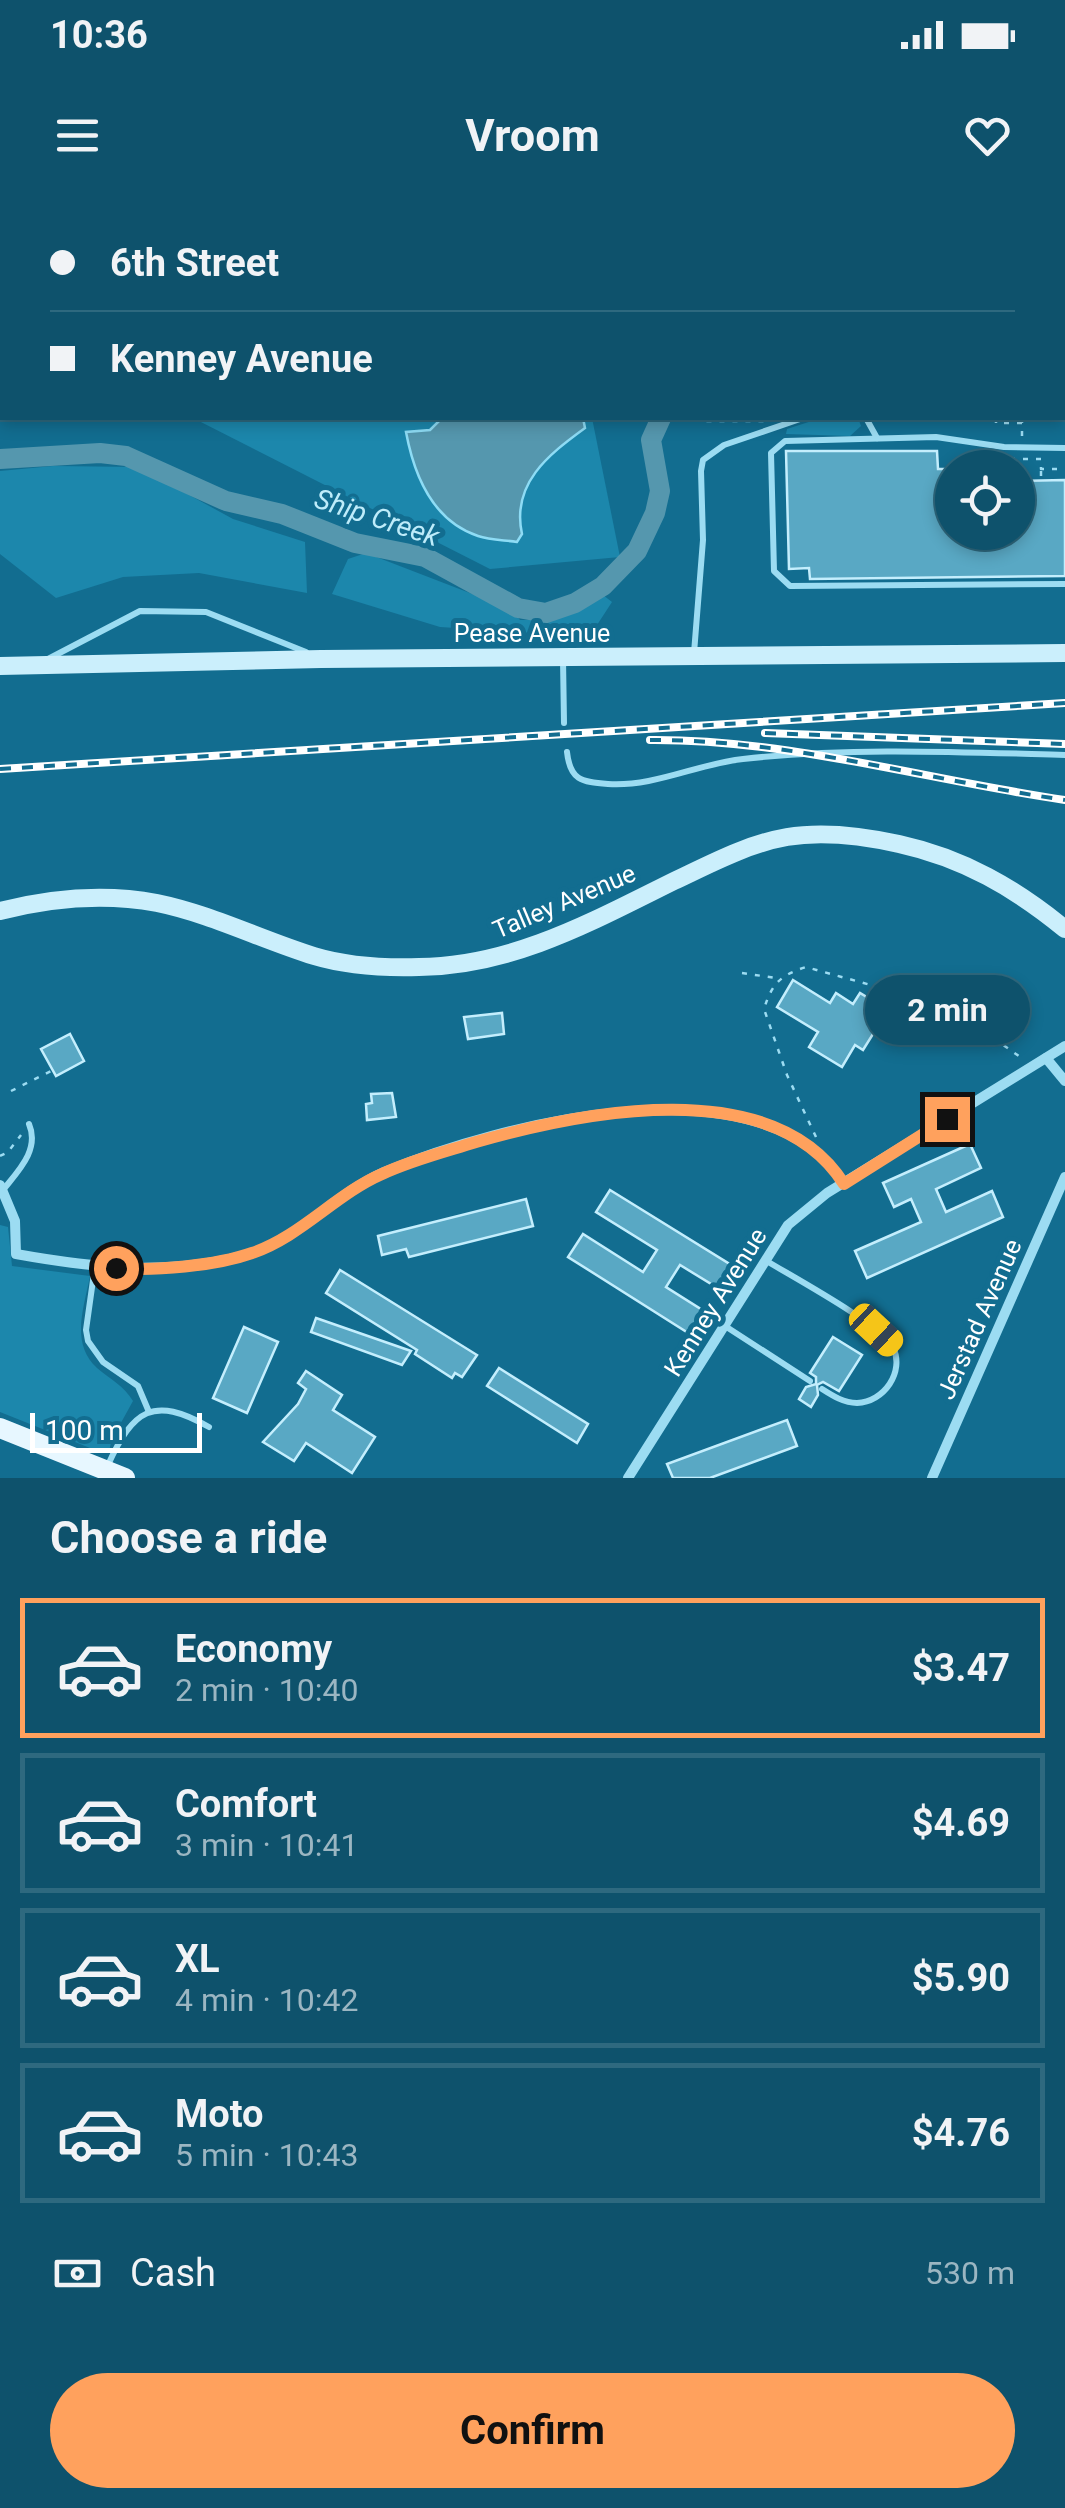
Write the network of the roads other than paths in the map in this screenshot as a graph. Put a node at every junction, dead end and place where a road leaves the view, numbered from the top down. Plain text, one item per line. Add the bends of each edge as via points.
1 (797, 420) edge
2 (867, 420) edge
3 (877, 438) junction
4 (1065, 448) edge
5 (1065, 584) edge
6 (1060, 651) edge
7 (694, 656) junction
8 (321, 658) junction
9 (563, 658) junction
10 (37, 665) junction
11 (0, 666) edge
12 (564, 724) dead end
13 (567, 752) dead end
14 (1065, 755) edge
15 (0, 911) edge
16 (1065, 929) edge
17 (1065, 1046) edge
18 (1046, 1058) junction
19 (1065, 1081) edge
20 (30, 1127) road end
21 (1065, 1177) edge
22 (844, 1184) junction
23 (2, 1187) edge
24 (766, 1260) junction
25 (96, 1266) junction
26 (724, 1325) junction
27 (810, 1381) dead end
28 (822, 1389) dead end
29 (150, 1412) junction
30 (209, 1427) dead end
31 (0, 1428) edge
32 (111, 1476) edge
33 (628, 1478) edge
34 (932, 1478) edge

1 - 7 lane via 724,445 704,460
2 - 3 lane
3 - 4 lane
3 - 5 lane via 785,441 771,453 774,571 790,586
6 - 7 street, Pease Avenue
7 - 9 street, Pease Avenue
8 - 9 street, Pease Avenue
8 - 10 street, Pease Avenue
8 - 10 lane via 206,612 140,611
9 - 12 lane
10 - 11 street, Pease Avenue
13 - 14 lane via 574,776 609,784 665,779 743,759 925,750
15 - 16 street, Talley Avenue via 86,897 127,899 186,910 317,957 388,967 463,964 564,934 725,856 807,835 886,841 956,860 993,877
17 - 18 street, Kenney Avenue
18 - 19 street
18 - 22 street, Kenney Avenue
20 - 23 lane via 30,1150
21 - 34 street, Jerstad Avenue
22 - 24 street, Kenney Avenue via 798,1215
22 - 25 street via 818,1151 734,1117 656,1108 597,1114 504,1134 384,1172 250,1254 138,1270
23 - 25 street via 15,1220 16,1254
24 - 26 street, Kenney Avenue
24 - 28 lane via 892,1345 894,1378 876,1398 840,1400
25 - 29 lane via 88,1342 103,1362 138,1386
26 - 27 lane
26 - 33 street, Kenney Avenue
29 - 30 lane via 174,1410
29 - 32 lane via 129,1424
31 - 32 main road

